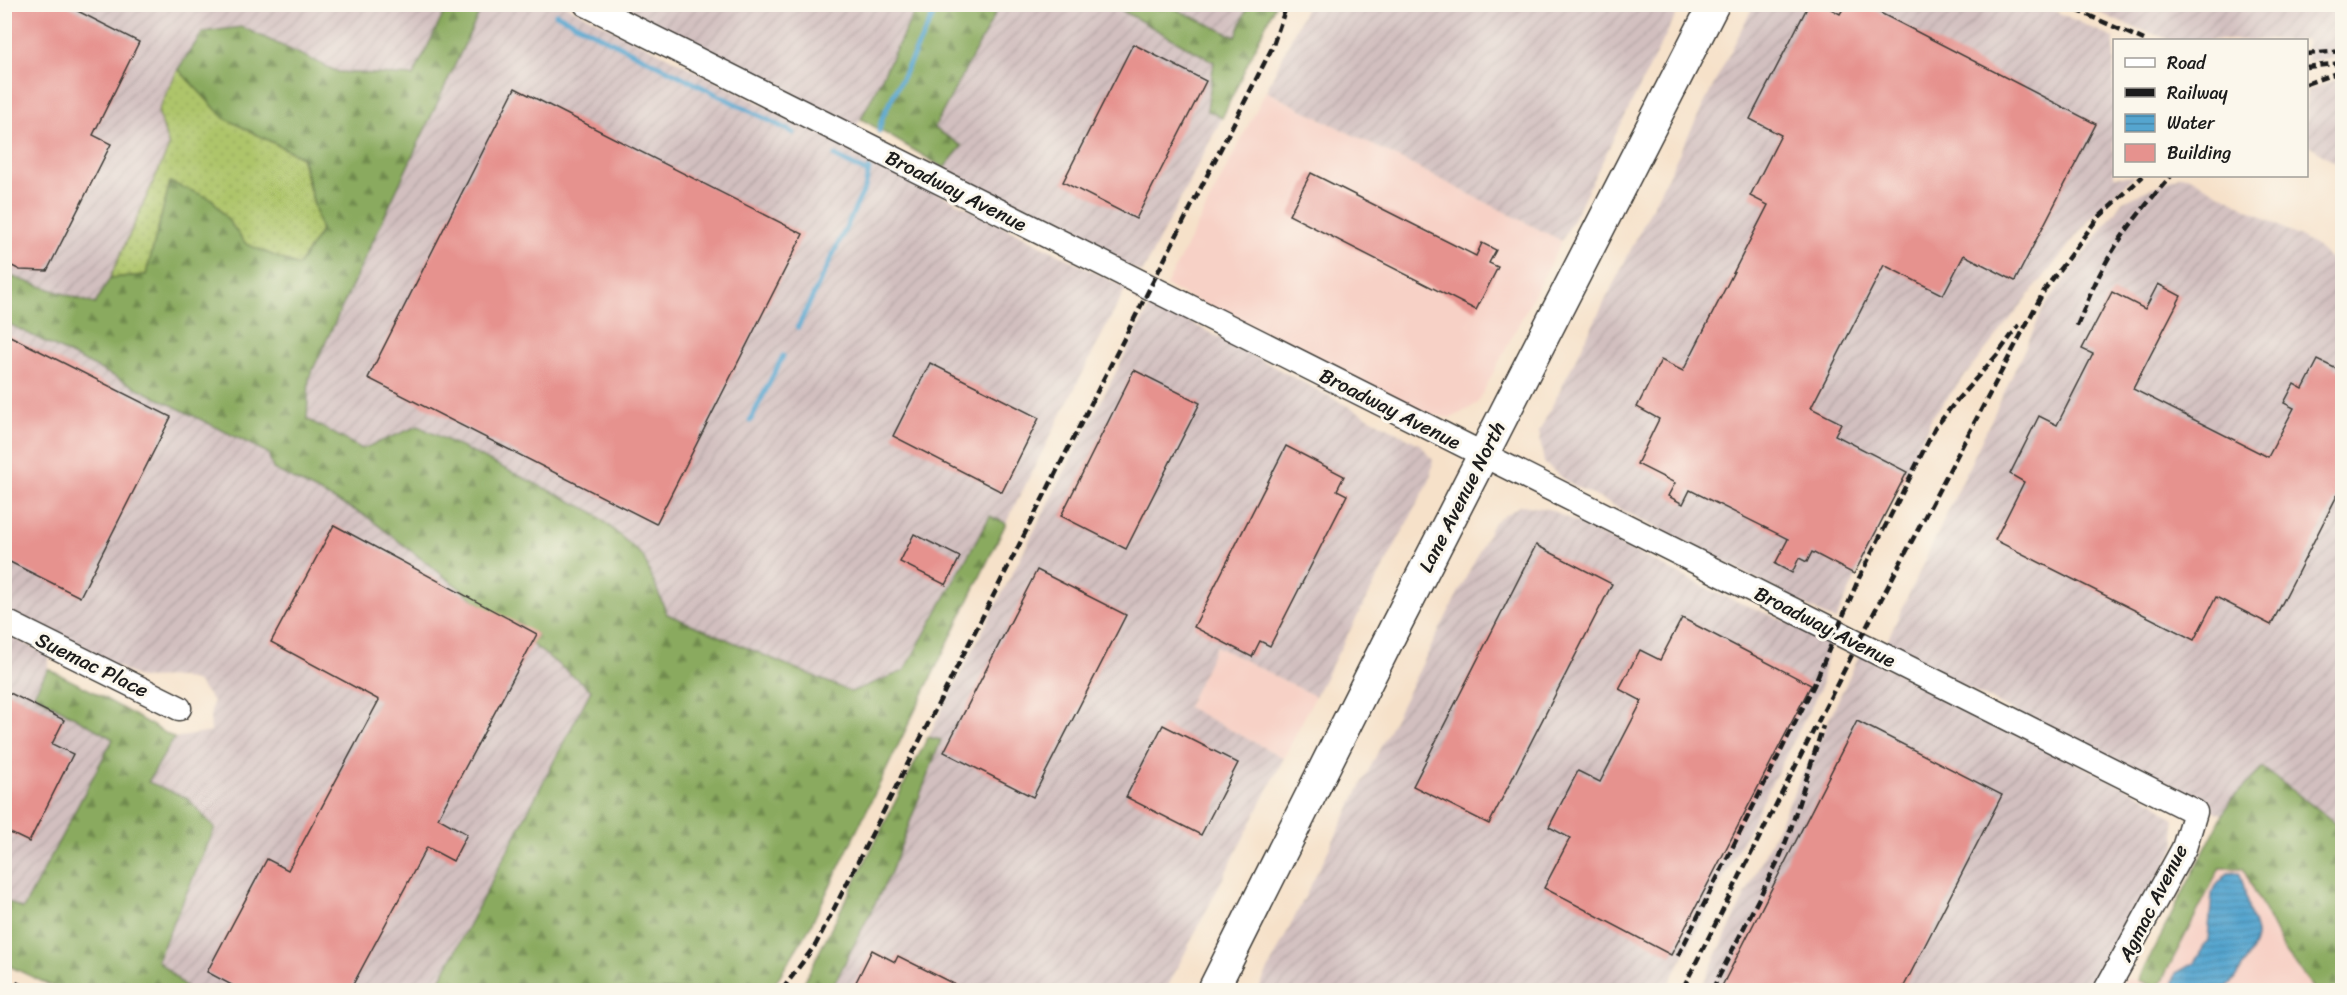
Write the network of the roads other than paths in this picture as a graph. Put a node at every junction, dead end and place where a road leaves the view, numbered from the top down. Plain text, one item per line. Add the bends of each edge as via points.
1 (586, 4) edge
2 (1714, 4) edge
3 (1482, 456) junction
4 (4, 621) edge
5 (179, 708) dead end
6 (2195, 812) joint
7 (1213, 990) edge
8 (2106, 990) edge

1 - 3 street, Broadway Avenue
2 - 3 main road, Lane Avenue North
3 - 6 street, Broadway Avenue
3 - 7 main road, Lane Avenue North
4 - 5 street, Suemac Place
6 - 8 street, Agmac Avenue via 2184,848

